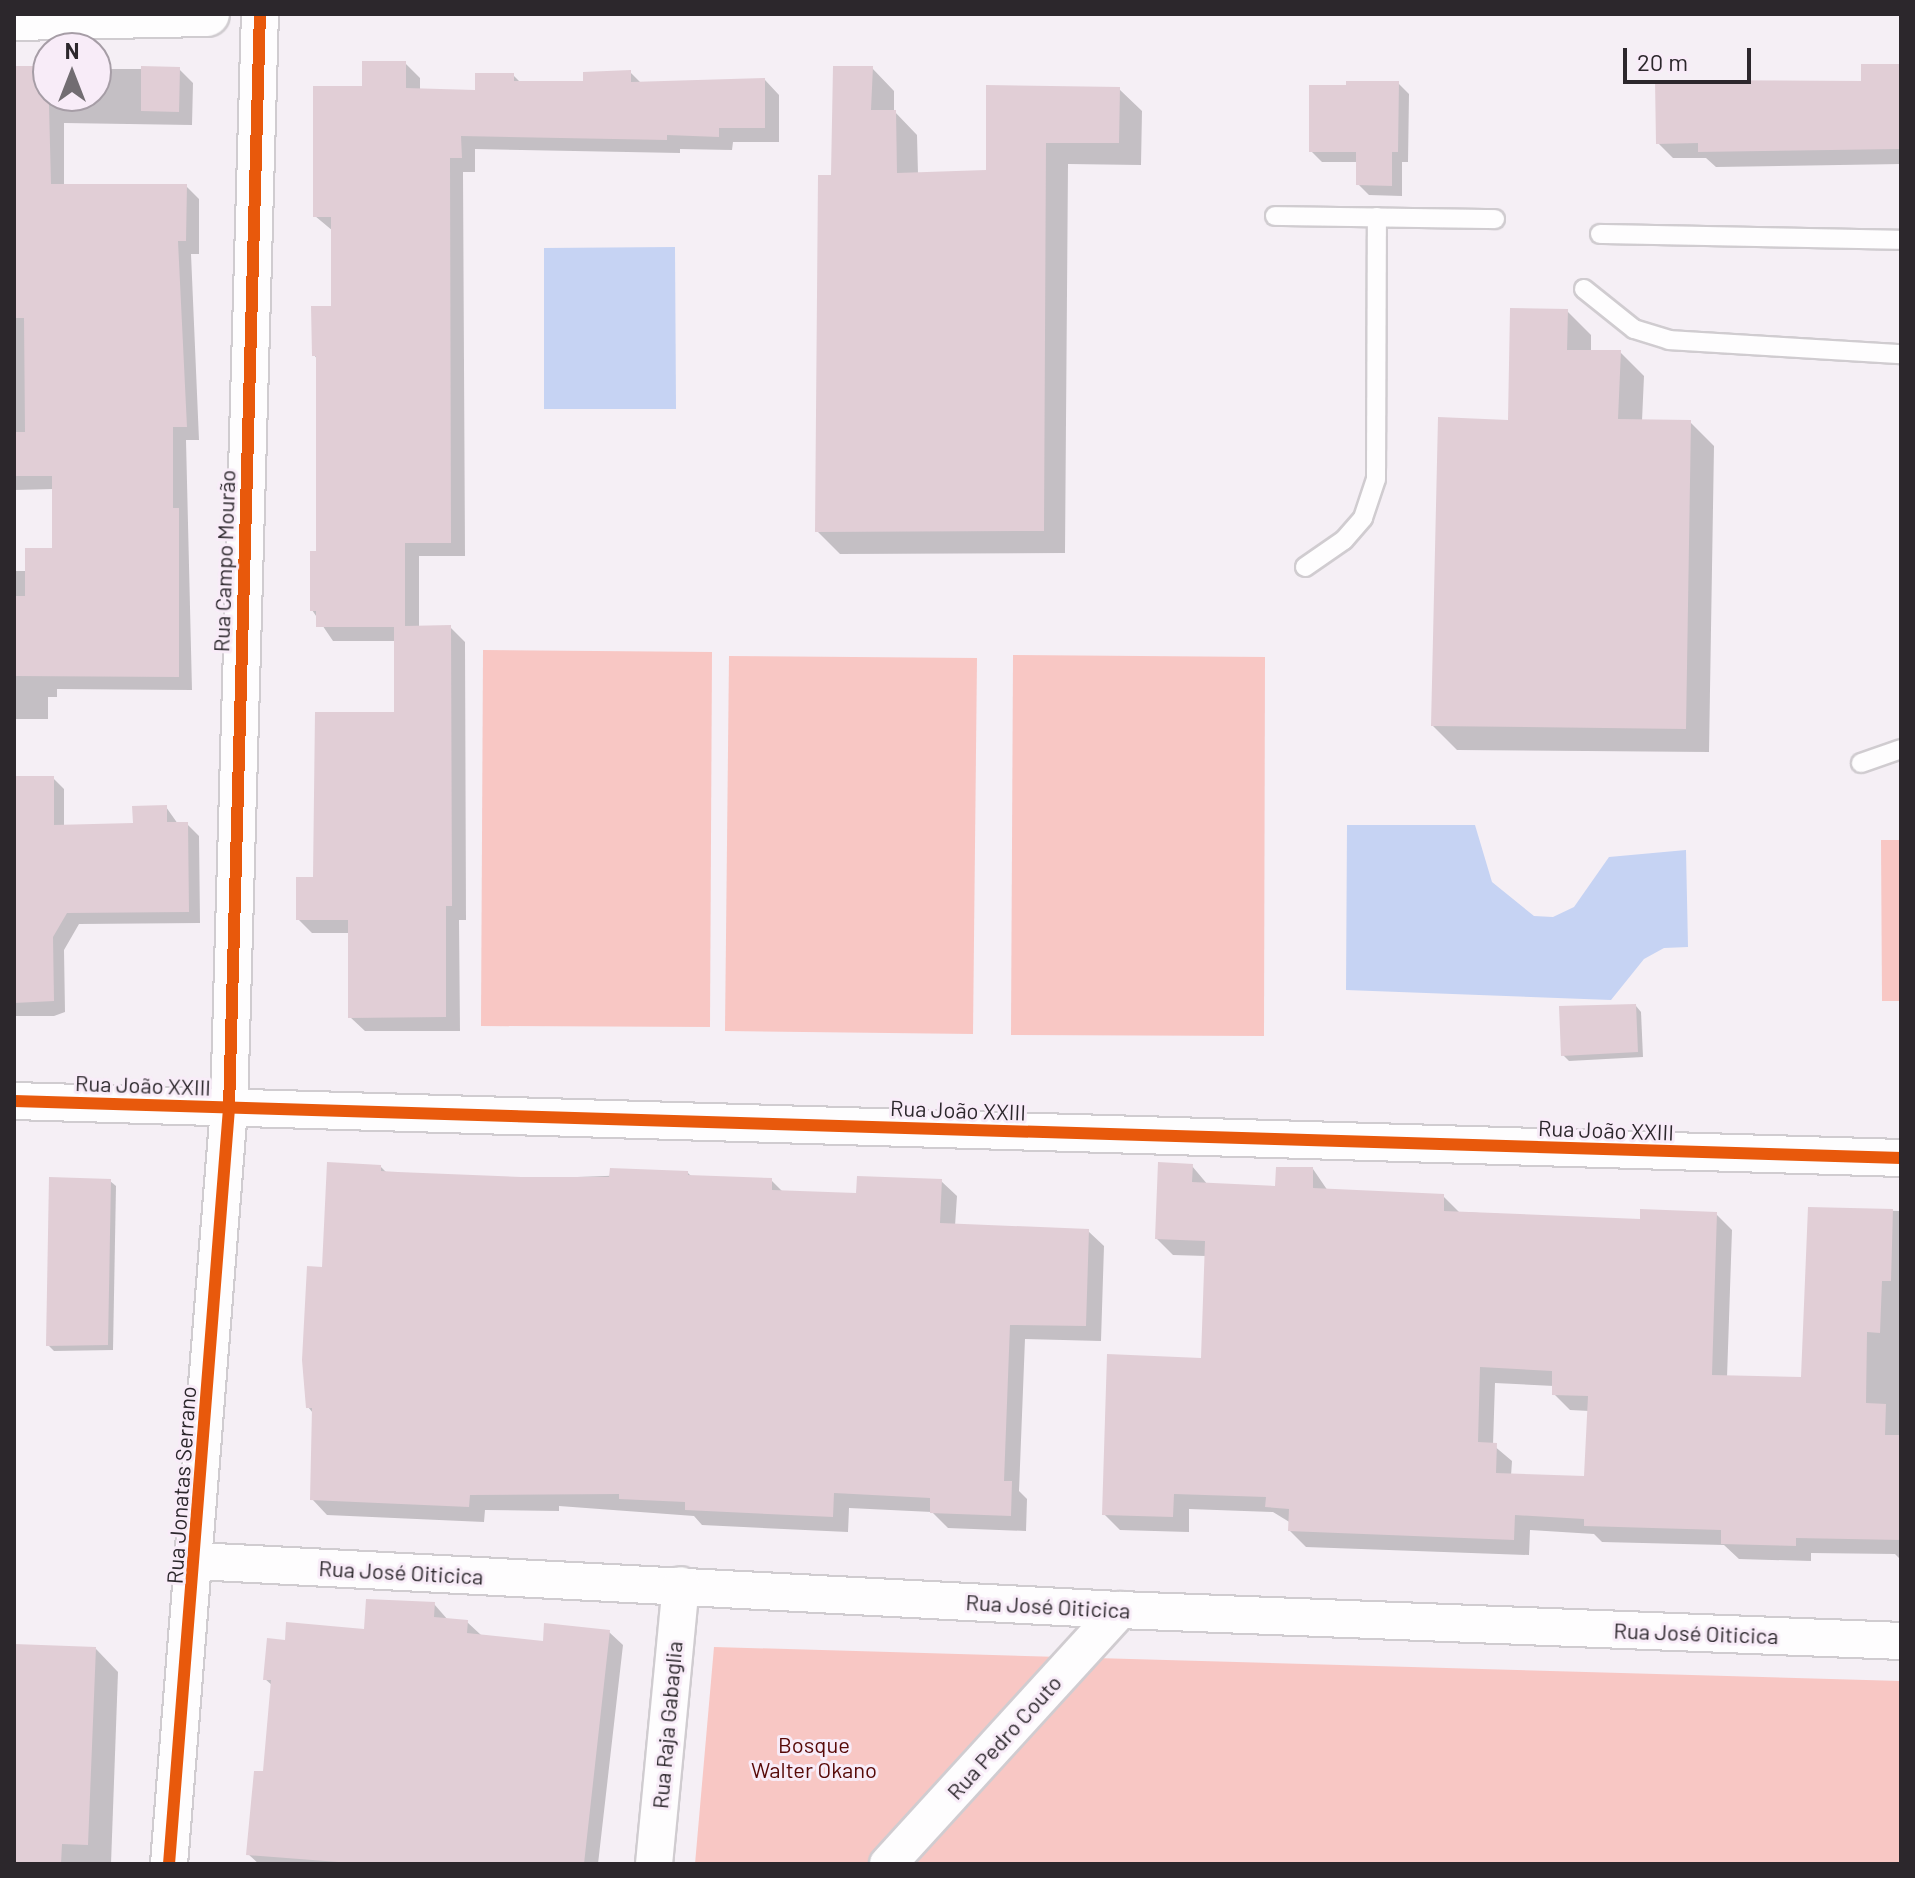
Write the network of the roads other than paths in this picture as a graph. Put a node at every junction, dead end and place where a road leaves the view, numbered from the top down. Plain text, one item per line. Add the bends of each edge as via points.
1 (207, 14) edge
2 (260, 14) edge
3 (135, 15) edge
4 (14, 18) edge
5 (1275, 216) dead end
6 (1377, 217) junction
7 (1495, 219) dead end
8 (1600, 234) dead end
9 (1901, 240) edge
10 (1584, 289) dead end
11 (1901, 354) edge
12 (1305, 567) dead end
13 (1901, 749) edge
14 (1861, 763) dead end
15 (14, 1101) edge
16 (229, 1108) junction
17 (1901, 1158) edge
18 (196, 1561) junction
19 (681, 1585) junction
20 (1120, 1610) junction
21 (1901, 1641) edge
22 (169, 1864) edge
23 (654, 1864) edge
24 (888, 1864) edge

1 - 3 street
2 - 16 street, Rua Campo Mourão
3 - 4 street
5 - 6 lane
6 - 7 lane
6 - 12 lane via 1376,479 1363,518 1344,540
8 - 9 lane
10 - 11 lane via 1634,329 1669,340
13 - 14 lane
15 - 16 street, Rua João XXIII
16 - 17 street, Rua João XXIII
16 - 18 street, Rua Jonatas Serrano
18 - 19 street, Rua José Oiticica
18 - 22 street, Rua Jonatas Serrano
19 - 20 street, Rua José Oiticica
19 - 23 street, Rua Raja Gabaglia
20 - 21 street, Rua José Oiticica
20 - 24 street, Rua Pedro Couto

